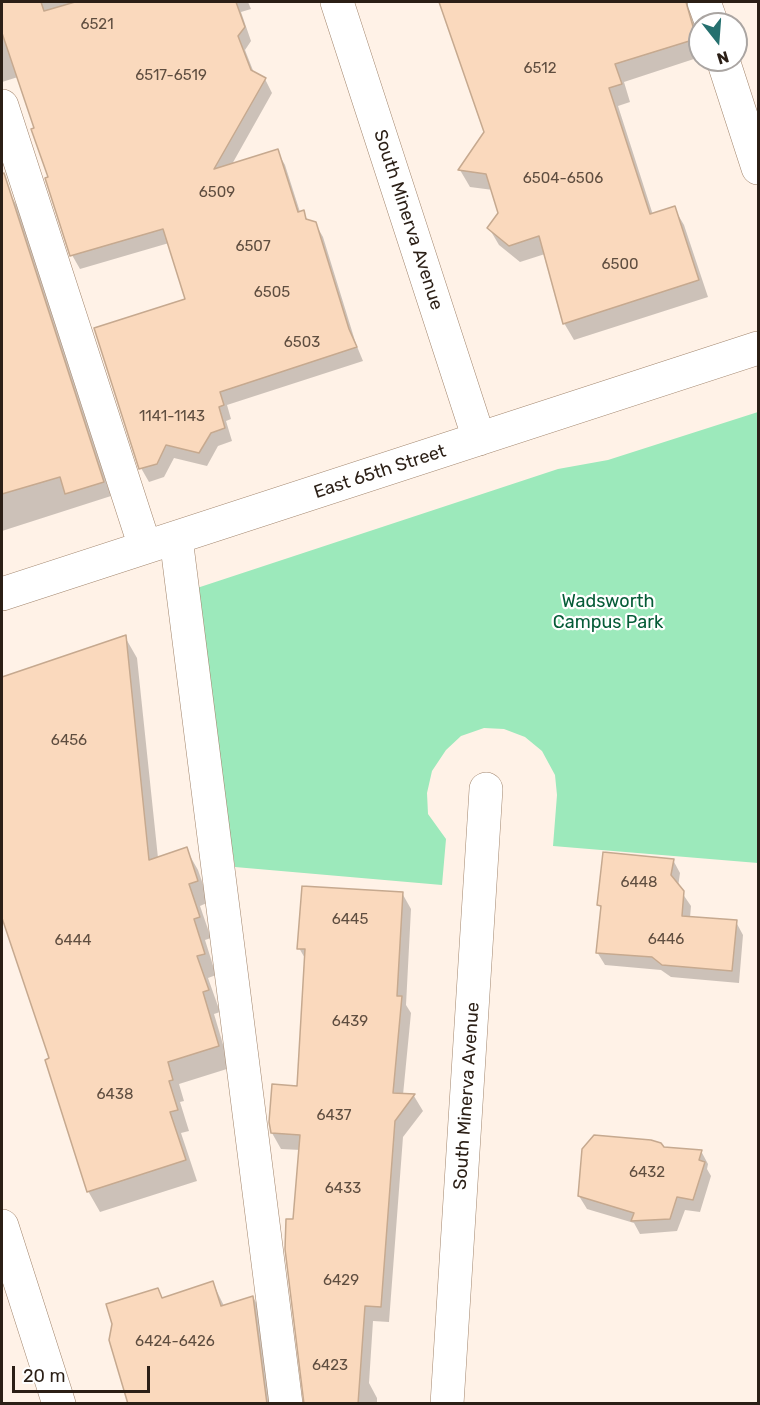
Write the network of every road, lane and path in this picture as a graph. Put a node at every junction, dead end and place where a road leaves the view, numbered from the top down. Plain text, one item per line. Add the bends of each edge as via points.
1 (337, 2) edge
2 (727, 72) edge
3 (2, 106) edge
4 (759, 168) edge
5 (759, 348) edge
6 (479, 439) junction
7 (160, 543) junction
8 (2, 594) edge
9 (486, 789) dead end
10 (2, 1226) edge
11 (59, 1404) edge
12 (286, 1404) edge
13 (447, 1404) edge

1 - 6 street, South Minerva Avenue
2 - 4 street
3 - 7 street
5 - 6 street, East 65th Street
6 - 7 street, East 65th Street
7 - 8 street, East 65th Street
7 - 12 street
9 - 13 street, South Minerva Avenue
10 - 11 street

